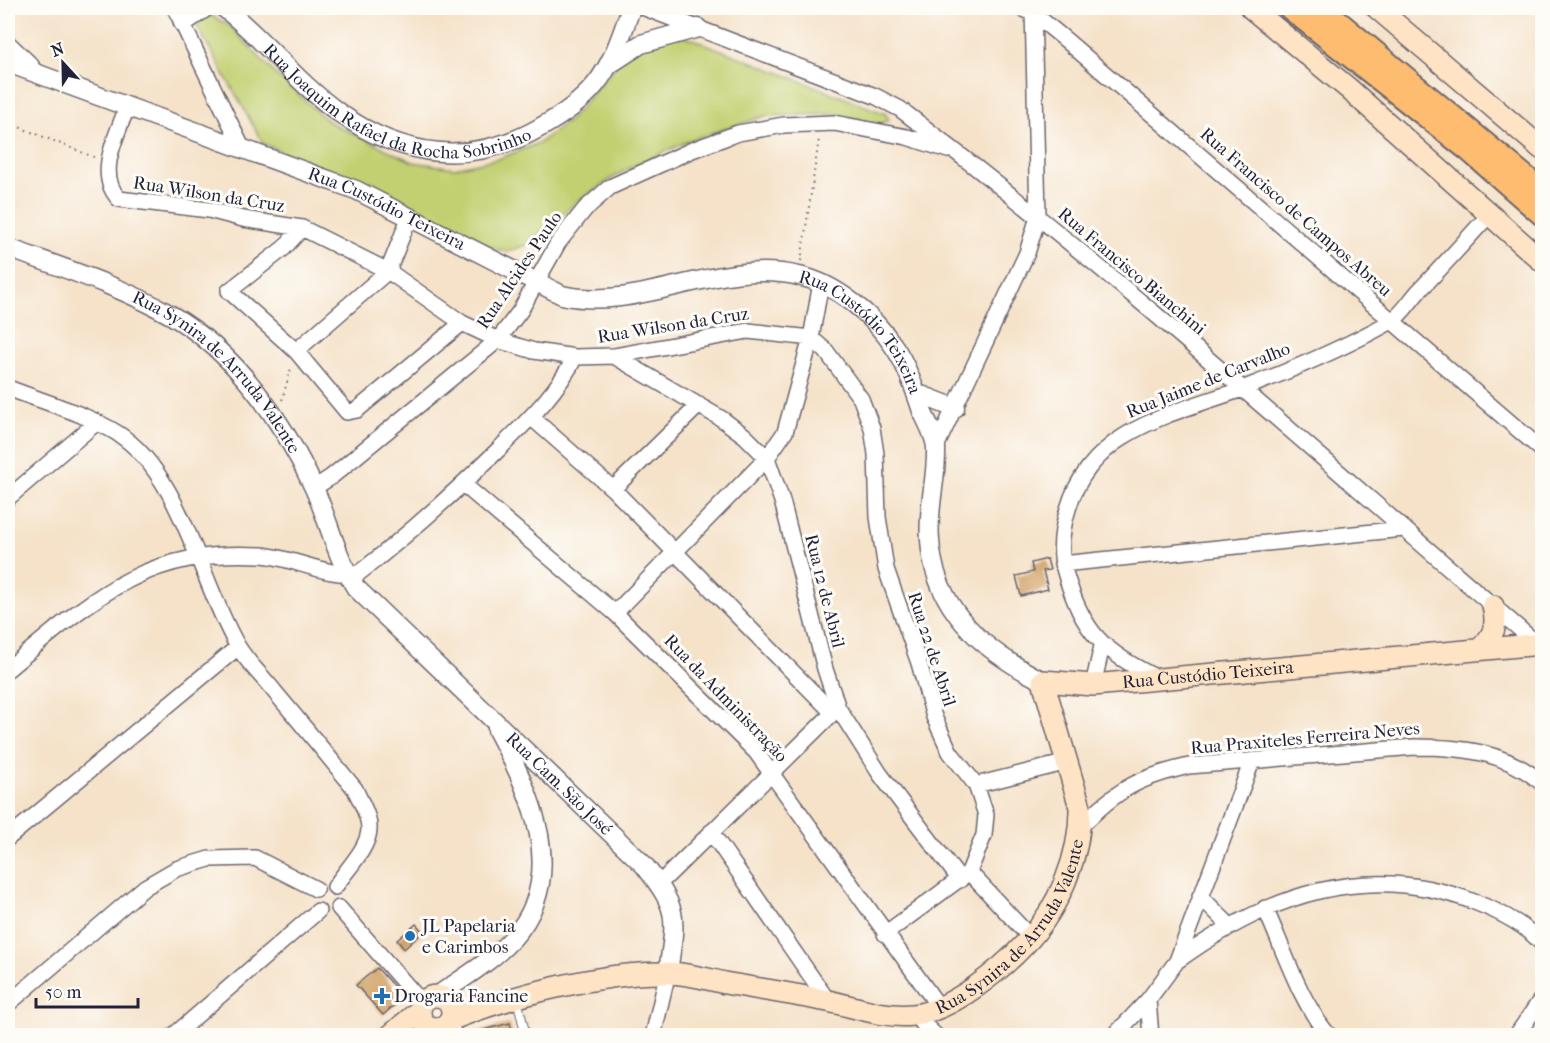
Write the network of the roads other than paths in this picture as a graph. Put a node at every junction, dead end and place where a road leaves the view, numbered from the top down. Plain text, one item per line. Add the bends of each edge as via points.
1 (205, 8) edge
2 (224, 8) edge
3 (631, 8) edge
4 (645, 8) edge
5 (1251, 8) edge
6 (1290, 8) edge
7 (1321, 8) edge
8 (1377, 8) edge
9 (1029, 9) edge
10 (179, 15) edge
11 (698, 28) junction
12 (8, 45) edge
13 (8, 63) edge
14 (609, 66) junction
15 (40, 75) junction
16 (126, 107) junction
17 (1542, 149) edge
18 (243, 150) junction
19 (959, 154) junction
20 (1542, 191) edge
21 (1542, 214) edge
22 (1489, 215) junction
23 (410, 216) junction
24 (1038, 217) junction
25 (302, 228) junction
26 (8, 248) edge
27 (1542, 261) edge
28 (388, 271) junction
29 (536, 282) junction
30 (821, 283) junction
31 (1393, 320) junction
32 (462, 323) junction
33 (811, 338) junction
34 (498, 340) junction
35 (296, 351) junction
36 (614, 356) junction
37 (575, 357) junction
38 (8, 388) edge
39 (1243, 388) junction
40 (916, 393) junction
41 (699, 405) junction
42 (955, 408) junction
43 (531, 417) junction
44 (97, 422) junction
45 (936, 447) junction
46 (1542, 450) edge
47 (767, 458) junction
48 (463, 484) junction
49 (314, 488) junction
50 (613, 489) junction
51 (8, 498) edge
52 (1403, 529) junction
53 (675, 552) junction
54 (198, 556) junction
55 (1062, 564) junction
56 (347, 575) junction
57 (1493, 606) junction
58 (615, 613) junction
59 (1541, 645) edge
60 (1102, 646) junction
61 (238, 647) junction
62 (1480, 649) junction
63 (8, 669) edge
64 (1160, 679) junction
65 (1043, 681) junction
66 (1093, 685) junction
67 (836, 710) junction
68 (489, 715) junction
69 (1252, 761) junction
70 (1068, 762) junction
71 (547, 771) junction
72 (772, 772) junction
73 (1542, 783) edge
74 (526, 785) junction
75 (976, 785) junction
76 (1080, 827) junction
77 (711, 832) junction
78 (8, 838) edge
79 (965, 876) junction
80 (659, 884) junction
81 (335, 887) junction
82 (316, 889) junction
83 (1200, 896) junction
84 (339, 908) junction
85 (1265, 908) junction
86 (318, 911) junction
87 (1229, 925) junction
88 (885, 934) junction
89 (1031, 938) junction
90 (1542, 944) edge
91 (1177, 961) junction
92 (668, 972) junction
93 (517, 998) junction
94 (1542, 998) edge
95 (1148, 999) junction
96 (828, 1001) junction
97 (8, 1004) edge
98 (939, 1007) junction
99 (914, 1015) junction
100 (438, 1017) edge
101 (173, 1035) edge
102 (390, 1035) edge
103 (526, 1035) edge
104 (653, 1035) edge
105 (936, 1035) edge
106 (1114, 1035) edge
107 (1151, 1035) edge
108 (1329, 1035) edge
109 (1516, 1035) edge

1 - 10 street
2 - 14 street, Rua Joaquim Rafael da Rocha Sobrinho via 302,84 338,112 362,127 421,151 452,154 489,149 522,138 565,113
3 - 14 street, Rua Joaquim Rafael da Rocha Sobrinho
4 - 11 street, Rua Francisco Bianchini
5 - 22 main road via 1349,89
6 - 21 main road via 1469,150
7 - 20 main road
8 - 17 main road
9 - 24 street
9 - 31 street, Rua Francisco de Campos Abreu
10 - 18 street
11 - 14 street via 641,44
11 - 19 street, Rua Francisco Bianchini via 875,96 900,109
12 - 15 street
13 - 15 street, Rua Custódio Teixeira
15 - 16 street, Rua Custódio Teixeira
16 - 18 street, Rua Custódio Teixeira
16 - 25 street, Rua Wilson da Cruz via 108,163 111,190 119,199 209,210
18 - 23 street, Rua Custódio Teixeira via 356,190
19 - 24 street, Rua Francisco Bianchini
19 - 29 street, Rua Alcides Paulo via 866,128 821,123 738,133 643,170 610,188 585,209 558,243
22 - 27 main road
22 - 31 street, Rua Jaime de Carvalho
23 - 28 street
23 - 29 street, Rua Custódio Teixeira
24 - 39 street, Rua Francisco Bianchini
24 - 42 street via 1028,254
25 - 28 street, Rua Wilson da Cruz
25 - 35 street via 284,248 229,291
26 - 49 street, Rua Synira de Arruda Valente via 97,280 171,315 206,339 277,420
28 - 32 street, Rua Wilson da Cruz
28 - 35 street
29 - 30 street, Rua Custódio Teixeira via 562,296 582,300 610,300 733,273 798,276
29 - 34 street, Rua Alcides Paulo
30 - 33 street
30 - 40 street, Rua Custódio Teixeira via 868,316 888,339
31 - 39 street, Rua Jaime de Carvalho
31 - 46 street, Rua Francisco de Campos Abreu
32 - 34 street, Rua Wilson da Cruz
32 - 35 street via 351,412 344,410
33 - 36 street, Rua Wilson da Cruz via 733,332
33 - 47 street via 784,432
33 - 75 street, Rua 22 de Abril via 843,371 861,399 876,454 878,518 886,569 920,663 941,737
34 - 37 street, Rua Wilson da Cruz
34 - 49 street, Rua Alcides Paulo
36 - 37 street, Rua Wilson da Cruz
36 - 41 street, Rua 12 de Abril
37 - 43 street via 566,375
38 - 44 street
39 - 52 street, Rua Francisco Bianchini
39 - 55 street, Rua Jaime de Carvalho via 1132,429 1098,455 1078,480 1069,502 1063,525
40 - 42 street
40 - 45 street, Rua Custódio Teixeira
41 - 47 street, Rua 12 de Abril via 745,436
41 - 50 street
42 - 45 street
43 - 48 street
43 - 50 street
44 - 51 street
44 - 54 street via 119,434 157,475
45 - 65 street, Rua Custódio Teixeira via 930,540 943,592 956,616 975,638 1010,665
47 - 53 street
47 - 67 street, Rua 12 de Abril via 782,501
48 - 56 street via 375,561 359,573
48 - 58 street, Rua da Administração
49 - 56 street, Rua Synira de Arruda Valente
50 - 53 street
52 - 55 street
52 - 57 street, Rua Francisco Bianchini
53 - 58 street
53 - 67 street
54 - 56 street via 285,557
54 - 61 street via 210,593
54 - 63 street via 129,577 90,600
55 - 60 street, Rua Jaime de Carvalho via 1074,597
56 - 68 street, Rua Cam. São José
57 - 59 street, Rua Francisco Bianchini
57 - 62 main road via 1496,625
58 - 72 street, Rua da Administração
59 - 62 main road, Rua Custódio Teixeira
60 - 64 street, Rua Jaime de Carvalho
60 - 66 street
61 - 78 street
61 - 81 street via 355,789 366,815 369,830 364,844
62 - 64 main road, Rua Custódio Teixeira
64 - 66 main road, Rua Custódio Teixeira
65 - 66 main road, Rua Custódio Teixeira
65 - 70 main road, Rua Synira de Arruda Valente
67 - 72 street
67 - 79 street, Rua 12 de Abril via 880,774
68 - 71 street, Rua Cam. São José
68 - 74 street
69 - 73 street, Rua Praxiteles Ferreira Neves via 1448,747 1505,759
69 - 76 street, Rua Praxiteles Ferreira Neves via 1189,766 1158,773 1107,800
69 - 83 street
70 - 75 street
70 - 76 main road, Rua Synira de Arruda Valente via 1080,807
71 - 74 street via 532,777
71 - 80 street, Rua Cam. São José
72 - 77 street
72 - 88 street, Rua da Administração
74 - 100 street via 537,816 541,844 537,892 530,917
75 - 79 street, Rua 22 de Abril via 986,815 984,835
76 - 89 main road, Rua Synira de Arruda Valente via 1062,889 1050,914
77 - 80 street
77 - 96 street
79 - 88 street
79 - 89 street, Rua 12 de Abril
80 - 92 street, Rua Cam. São José via 673,908 675,927
81 - 82 street via 325,885
81 - 84 street via 342,899
82 - 86 street via 313,903
82 - 97 street via 255,858 209,859 176,868 145,887
83 - 87 street
83 - 91 street
84 - 86 street via 326,914
84 - 100 street
85 - 87 street
85 - 90 street via 1297,895 1338,886 1416,886 1491,909
85 - 108 street via 1296,980
86 - 101 street
87 - 91 street
88 - 98 street, Rua da Administração
89 - 98 main road, Rua Synira de Arruda Valente via 980,984
91 - 95 street
92 - 93 main road, Rua Synira de Arruda Valente via 619,976
92 - 96 main road, Rua Synira de Arruda Valente
92 - 104 street, Rua Cam. São José
93 - 100 main road, Rua Synira de Arruda Valente
93 - 103 lane
94 - 109 street
95 - 106 street
95 - 107 street
96 - 99 main road, Rua Synira de Arruda Valente via 889,1015
98 - 99 main road, Rua Synira de Arruda Valente
99 - 105 street
100 - 102 main road

